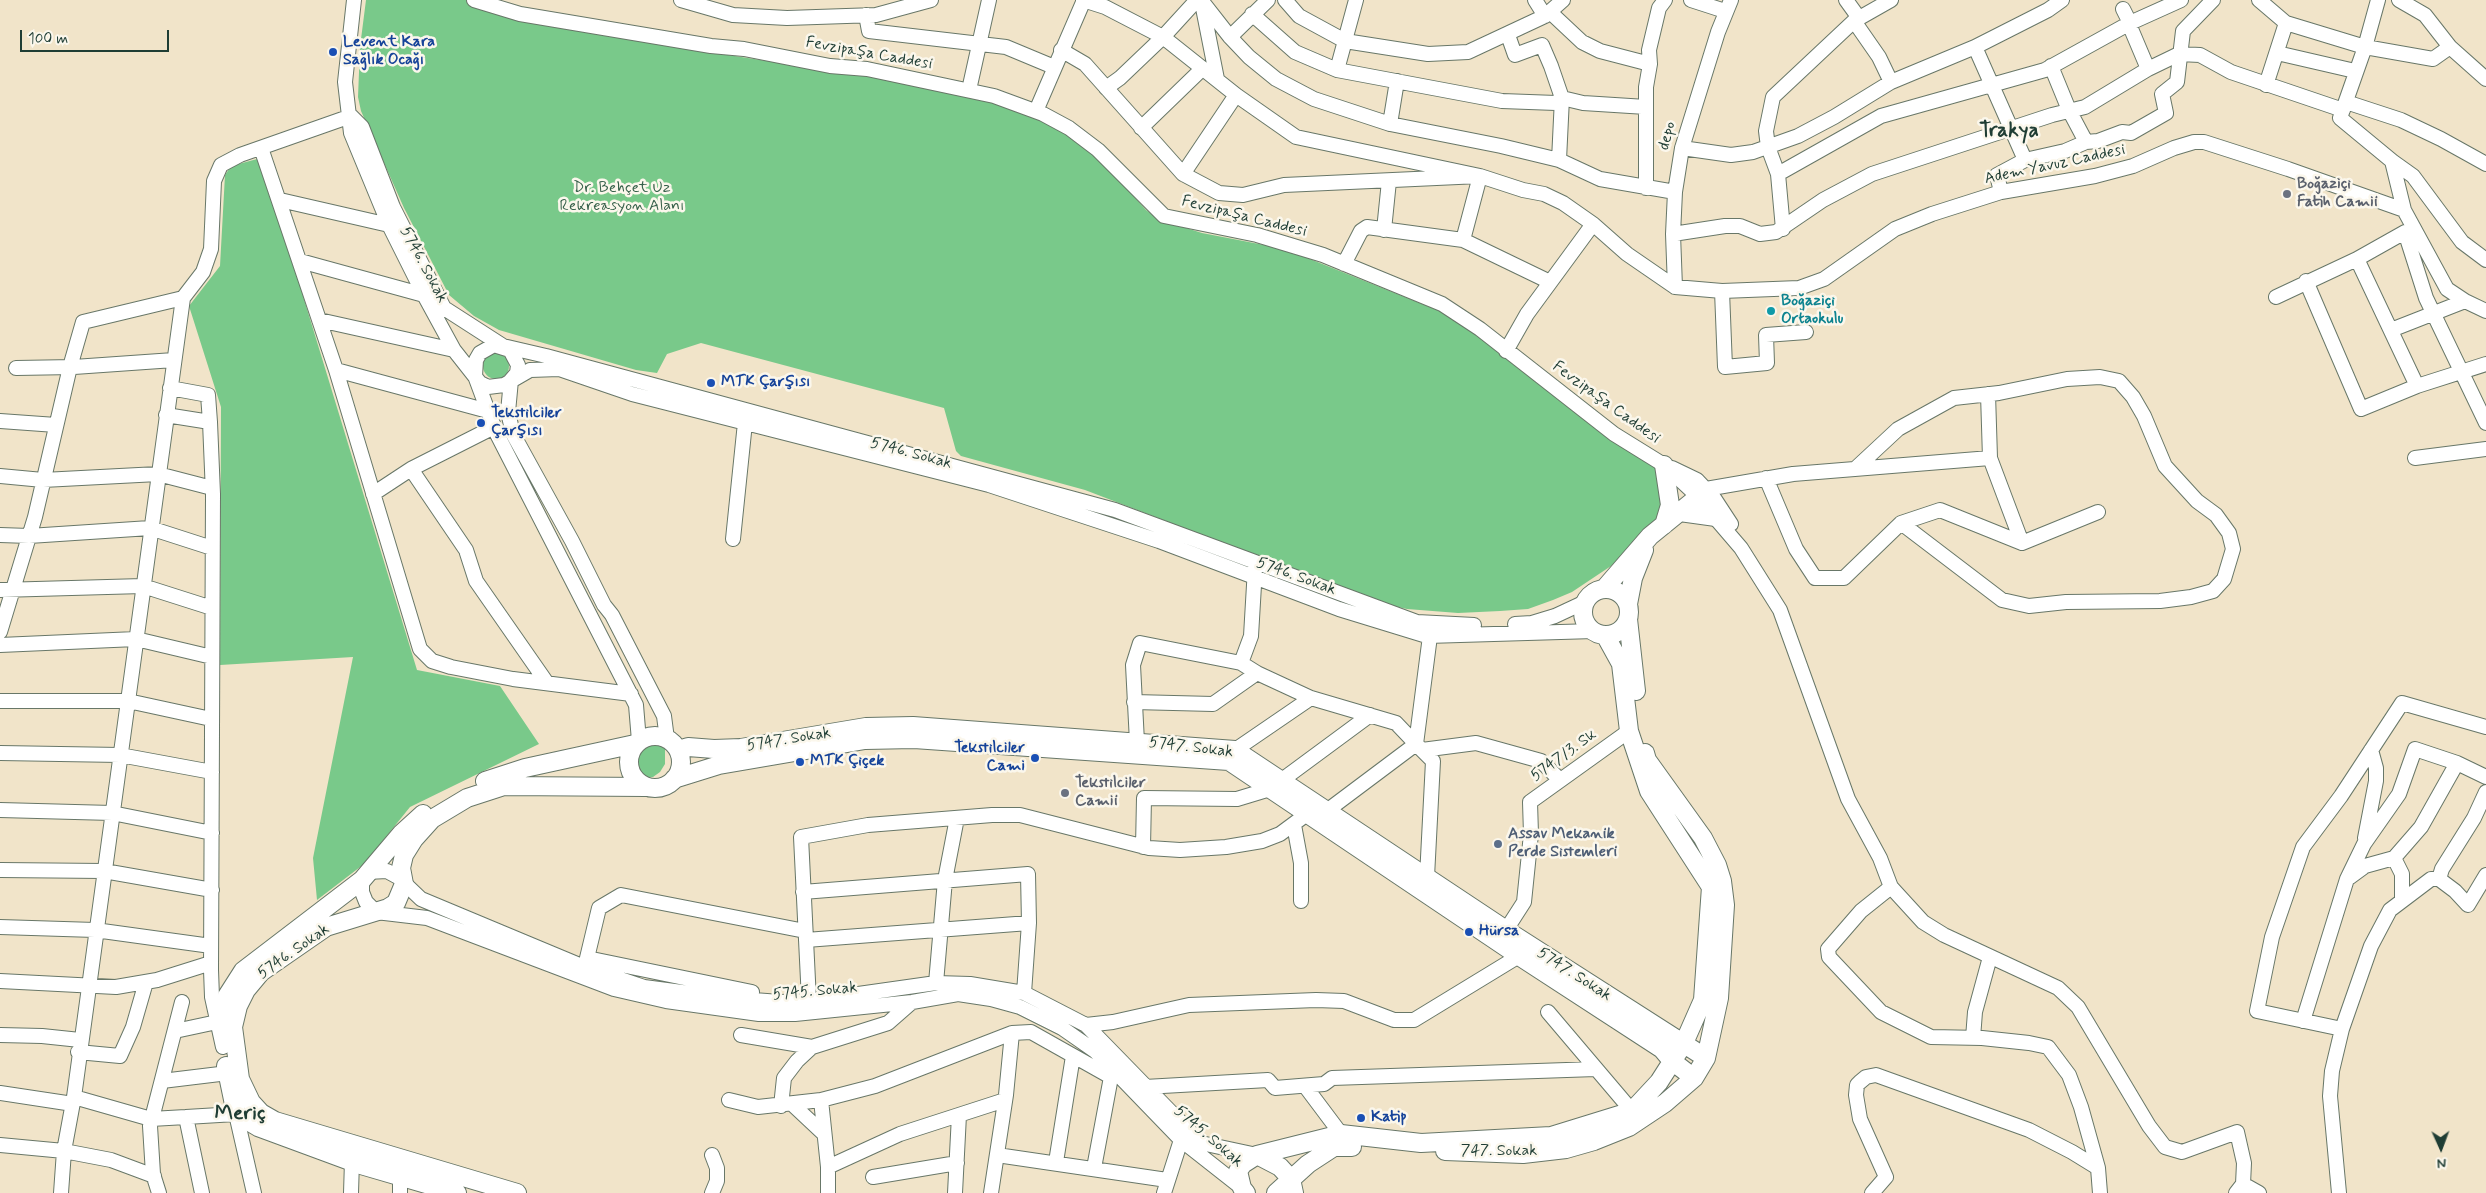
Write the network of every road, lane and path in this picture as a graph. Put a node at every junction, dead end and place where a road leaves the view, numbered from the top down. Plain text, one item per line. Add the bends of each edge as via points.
1 (354, 0) edge
2 (474, 0) edge
3 (681, 0) edge
4 (931, 0) edge
5 (989, 0) edge
6 (1084, 0) edge
7 (1268, 0) edge
8 (1285, 0) edge
9 (1356, 0) edge
10 (1535, 0) edge
11 (1563, 0) edge
12 (1664, 0) edge
13 (1691, 0) edge
14 (1846, 0) edge
15 (1891, 0) edge
16 (2062, 0) edge
17 (2181, 0) edge
18 (2213, 0) edge
19 (2378, 0) edge
20 (2399, 0) edge
21 (1197, 1) edge
22 (2262, 1) edge
23 (1728, 6) edge
24 (2123, 9) dead end
25 (1252, 14) junction
26 (1548, 14) junction
27 (866, 15) junction
28 (1856, 20) junction
29 (2286, 22) junction
30 (2129, 23) junction
31 (1508, 35) junction
32 (1163, 37) junction
33 (1230, 38) junction
34 (1345, 41) junction
35 (978, 45) junction
36 (1975, 47) junction
37 (2365, 47) junction
38 (2450, 47) junction
39 (1061, 50) junction
40 (2277, 53) junction
41 (2179, 54) junction
42 (1650, 64) junction
43 (1054, 66) junction
44 (2051, 66) junction
45 (1202, 69) junction
46 (2148, 69) junction
47 (1337, 70) junction
48 (2355, 71) junction
49 (1217, 78) junction
50 (2486, 79) edge
51 (1397, 81) junction
52 (1891, 82) junction
53 (2266, 85) junction
54 (1993, 86) junction
55 (1106, 88) junction
56 (968, 90) junction
57 (1236, 95) junction
58 (1562, 98) junction
59 (2344, 106) junction
60 (1646, 107) junction
61 (2069, 110) junction
62 (1036, 111) junction
63 (351, 116) junction
64 (1390, 124) junction
65 (1141, 128) junction
66 (2012, 129) junction
67 (2086, 142) junction
68 (1768, 147) junction
69 (261, 148) junction
70 (1682, 148) junction
71 (1559, 160) junction
72 (2025, 160) junction
73 (2392, 161) junction
74 (2486, 164) edge
75 (1183, 174) junction
76 (1778, 174) junction
77 (1480, 176) junction
78 (1389, 181) junction
79 (1646, 188) junction
80 (1675, 192) junction
81 (2001, 192) junction
82 (280, 200) junction
83 (2404, 210) junction
84 (1593, 224) junction
85 (389, 225) junction
86 (1783, 229) junction
87 (1384, 230) junction
88 (1673, 234) junction
89 (1463, 240) junction
90 (2357, 259) junction
91 (2486, 260) edge
92 (300, 261) junction
93 (1344, 264) junction
94 (2306, 281) junction
95 (1550, 282) junction
96 (1675, 288) junction
97 (1722, 291) junction
98 (424, 295) junction
99 (2276, 297) dead end
100 (183, 298) junction
101 (2465, 301) junction
102 (2486, 311) edge
103 (2434, 312) junction
104 (319, 320) junction
105 (2391, 330) junction
106 (1806, 332) dead end
107 (503, 346) junction
108 (454, 350) junction
109 (1506, 351) junction
110 (174, 360) junction
111 (2486, 364) edge
112 (16, 368) dead end
113 (70, 368) junction
114 (336, 370) junction
115 (2462, 372) junction
116 (475, 376) junction
117 (511, 380) junction
118 (2417, 386) junction
119 (170, 388) junction
120 (1988, 394) junction
121 (488, 411) junction
122 (166, 415) junction
123 (746, 416) junction
124 (2485, 420) edge
125 (0, 421) edge
126 (210, 422) junction
127 (56, 425) junction
128 (494, 427) junction
129 (2486, 449) edge
130 (1990, 458) junction
131 (2415, 458) dead end
132 (1664, 466) junction
133 (412, 469) junction
134 (1855, 469) junction
135 (158, 474) junction
136 (0, 476) edge
137 (1766, 478) junction
138 (43, 480) junction
139 (212, 488) junction
140 (1702, 493) junction
141 (373, 494) junction
142 (1680, 512) junction
143 (2098, 512) dead end
144 (1716, 517) junction
145 (1901, 523) junction
146 (150, 528) junction
147 (1657, 531) junction
148 (0, 535) edge
149 (29, 536) junction
150 (733, 539) dead end
151 (2022, 543) junction
152 (212, 548) junction
153 (1741, 548) junction
154 (1257, 562) junction
155 (1253, 576) junction
156 (143, 586) junction
157 (1604, 589) junction
158 (6, 590) edge
159 (1585, 602) junction
160 (212, 608) junction
161 (1628, 612) junction
162 (0, 632) edge
163 (1599, 633) junction
164 (1430, 636) junction
165 (136, 639) junction
166 (0, 644) edge
167 (212, 657) junction
168 (1241, 663) junction
169 (1257, 673) junction
170 (547, 683) junction
171 (631, 694) junction
172 (1311, 698) junction
173 (0, 701) edge
174 (128, 701) junction
175 (1134, 702) junction
176 (1370, 715) junction
177 (211, 719) junction
178 (2486, 726) edge
179 (1629, 731) junction
180 (1137, 742) junction
181 (637, 743) junction
182 (672, 744) junction
183 (1419, 747) junction
184 (1235, 750) junction
185 (2371, 750) junction
186 (0, 753) edge
187 (120, 755) junction
188 (2457, 763) junction
189 (212, 772) junction
190 (2486, 777) edge
191 (674, 779) junction
192 (1560, 780) junction
193 (1276, 785) junction
194 (646, 787) junction
195 (2486, 792) edge
196 (0, 810) edge
197 (1328, 810) junction
198 (112, 813) junction
199 (957, 818) junction
200 (1301, 820) junction
201 (212, 833) junction
202 (2364, 844) junction
203 (1143, 847) junction
204 (2394, 858) junction
205 (0, 870) edge
206 (104, 871) junction
207 (2486, 875) edge
208 (364, 876) junction
209 (1427, 877) junction
210 (2347, 879) junction
211 (2439, 879) junction
212 (945, 880) junction
213 (404, 884) junction
214 (1891, 887) junction
215 (212, 890) junction
216 (803, 892) junction
217 (2402, 900) junction
218 (1301, 901) dead end
219 (376, 912) junction
220 (1029, 923) junction
221 (0, 927) edge
222 (95, 930) junction
223 (940, 930) junction
224 (1506, 930) junction
225 (806, 935) junction
226 (211, 946) junction
227 (1519, 956) junction
228 (1990, 957) junction
229 (586, 963) junction
230 (211, 964) junction
231 (0, 981) edge
232 (146, 982) junction
233 (936, 983) junction
234 (89, 984) junction
235 (1024, 993) junction
236 (809, 1000) junction
237 (182, 1002) dead end
238 (912, 1002) junction
239 (1548, 1012) dead end
240 (2303, 1021) junction
241 (217, 1022) junction
242 (1113, 1022) junction
243 (1086, 1025) junction
244 (2342, 1029) junction
245 (175, 1031) junction
246 (1012, 1033) junction
247 (0, 1035) edge
248 (741, 1036) dead end
249 (1973, 1038) junction
250 (1684, 1043) junction
251 (79, 1046) junction
252 (1104, 1046) junction
253 (223, 1047) junction
254 (812, 1047) junction
255 (1073, 1056) junction
256 (1706, 1058) junction
257 (1672, 1061) junction
258 (1596, 1070) junction
259 (228, 1074) junction
260 (1113, 1075) junction
261 (1694, 1078) junction
262 (162, 1080) junction
263 (1145, 1086) junction
264 (1305, 1086) junction
265 (0, 1093) edge
266 (73, 1100) junction
267 (729, 1100) dead end
268 (821, 1100) junction
269 (1005, 1100) junction
270 (787, 1105) junction
271 (1632, 1112) junction
272 (236, 1114) junction
273 (959, 1115) junction
274 (186, 1117) junction
275 (151, 1119) junction
276 (824, 1134) junction
277 (1340, 1134) junction
278 (1181, 1140) junction
279 (0, 1145) edge
280 (64, 1150) junction
281 (355, 1153) junction
282 (712, 1155) dead end
283 (997, 1155) junction
284 (1257, 1155) junction
285 (1056, 1162) junction
286 (957, 1163) junction
287 (828, 1167) junction
288 (1094, 1168) junction
289 (2098, 1168) junction
290 (154, 1176) junction
291 (873, 1176) dead end
292 (400, 1185) edge
293 (1165, 1186) edge
294 (1292, 1186) edge
295 (2240, 1188) edge
296 (1244, 1190) edge
297 (61, 1193) edge
298 (159, 1193) edge
299 (202, 1193) edge
300 (254, 1193) edge
301 (351, 1193) edge
302 (457, 1193) edge
303 (517, 1193) edge
304 (712, 1193) edge
305 (828, 1193) edge
306 (955, 1193) edge
307 (992, 1193) edge
308 (1276, 1193) edge
309 (1872, 1193) edge
310 (2100, 1193) edge
311 (2259, 1193) edge
312 (2339, 1193) edge

1 - 63 street, 5746. Sokak via 345,82
2 - 56 street, Fevzipaşa Caddesi via 520,14 830,66 867,69
3 - 27 street via 733,15 787,18
4 - 27 street
5 - 35 street
6 - 32 street via 1105,7
6 - 39 street
7 - 25 street
8 - 34 street via 1299,16
9 - 34 street
10 - 26 street
11 - 26 street
12 - 42 street via 1651,42
13 - 23 street
14 - 28 street
15 - 28 street
16 - 36 street
17 - 30 street
18 - 41 street via 2183,31
19 - 37 street
20 - 38 street via 2425,15
21 - 32 street
21 - 33 street
21 - 49 street
22 - 29 street
23 - 70 street, depo
24 - 30 street
25 - 33 street
25 - 47 street via 1295,52
26 - 31 street
26 - 42 street via 1582,42 1600,51
27 - 35 street via 870,31
28 - 52 street
28 - 68 street via 1773,97 1766,131
29 - 37 street
29 - 40 street
30 - 44 street
30 - 46 street
31 - 34 street via 1468,52 1428,54
31 - 58 street via 1515,55 1542,45
32 - 45 street
32 - 55 street
33 - 64 street via 1276,79 1314,99
34 - 47 street
35 - 43 street via 1006,47
35 - 56 street
36 - 52 street
36 - 54 street
37 - 38 street via 2433,60
37 - 48 street
38 - 50 street
39 - 43 street
39 - 55 street via 1085,64
40 - 48 street
40 - 53 street
41 - 46 street
41 - 53 street via 2200,55 2231,72
41 - 67 street via 2177,82 2162,94 2166,113 2131,133 2122,132 2098,142
42 - 60 street
43 - 62 street
44 - 54 street
44 - 61 street
45 - 49 street
45 - 65 street
46 - 61 street via 2085,107
47 - 51 street
48 - 59 street
49 - 57 street
51 - 58 street via 1502,101 1556,103
51 - 64 street
52 - 68 street via 1798,136
53 - 59 street
54 - 66 street
54 - 76 street via 1882,116
55 - 65 street
56 - 62 street, Fevzipaşa Caddesi
57 - 75 street
57 - 77 street via 1296,137
58 - 60 street via 1583,103
58 - 71 street
59 - 73 street via 2340,118
59 - 74 street via 2401,120
60 - 79 street
61 - 66 street
61 - 67 street
62 - 93 street, Fevzipaşa Caddesi via 1069,128 1098,150 1164,216 1257,235
63 - 69 street
63 - 85 street, 5746. Sokak via 351,133
63 - 107 street, 5746. Sokak via 362,127 393,208 444,308
64 - 71 street
65 - 75 street
66 - 72 street
66 - 86 street via 1872,174 1823,200
67 - 72 street via 2065,151
68 - 70 street via 1731,155
68 - 76 street
69 - 82 street
69 - 100 street via 221,165 214,181 211,249 204,272
70 - 80 street, depo
71 - 79 street via 1600,179
72 - 81 street via 1997,175
73 - 83 street
73 - 91 street via 2413,176 2462,242
75 - 78 street via 1219,193 1243,195 1284,185
76 - 86 street
77 - 78 street
77 - 84 street via 1544,194
77 - 89 street
78 - 87 street
79 - 80 street
80 - 88 street, depo
81 - 83 street, Adem Yavuz Caddesi via 2095,176 2133,166 2174,148 2204,142
81 - 97 street, Adem Yavuz Caddesi via 1895,229 1824,280 1799,288
82 - 85 street
82 - 92 street
83 - 101 street via 2447,289
84 - 95 street
84 - 96 street via 1627,254
85 - 98 street, 5746. Sokak
86 - 88 street via 1760,234 1740,226 1725,226
87 - 89 street
87 - 93 street via 1362,229
88 - 96 street, depo
89 - 95 street
90 - 94 street
90 - 103 street via 2405,232 2426,298
90 - 105 street
92 - 98 street
92 - 104 street
93 - 109 street, Fevzipaşa Caddesi via 1442,304
94 - 99 street
94 - 118 street via 2361,409
95 - 109 street via 1526,314
96 - 97 street, Adem Yavuz Caddesi
97 - 106 street via 1725,367 1767,363 1766,335
98 - 108 street, 5746. Sokak
100 - 110 street
100 - 113 street via 83,322
101 - 102 street
101 - 103 street
103 - 105 street
103 - 115 street
104 - 108 street
104 - 114 street
105 - 118 street
107 - 116 street via 486,348 480,353
107 - 117 street via 516,356 517,373
107 - 123 street, 5746. Sokak
108 - 116 street, 5746. Sokak
109 - 132 street, Fevzipaşa Caddesi via 1614,434
110 - 113 street
110 - 119 street
111 - 115 street
112 - 113 street
113 - 127 street
114 - 121 street
114 - 141 street
115 - 118 street
115 - 124 street
116 - 117 street, 5746. Sokak via 480,383 496,387
116 - 121 street, 5746. Sokak
117 - 123 street, 5746. Sokak via 530,370 559,369 632,394
117 - 182 street via 508,412 513,434 664,716
119 - 122 street
119 - 126 street via 208,395
120 - 130 street
120 - 134 street via 1954,398 1898,429
120 - 145 street via 2067,379 2100,377 2119,381 2144,416 2165,466 2197,501 2216,514 2229,533 2233,549 2224,579 2213,591 2191,597 2029,606 2002,600
121 - 128 street, 5746. Sokak
122 - 126 street
122 - 135 street
123 - 150 street
123 - 154 street, 5746. Sokak via 1115,510
123 - 155 street, 5746. Sokak via 988,485 1159,540
125 - 127 street
126 - 139 street
127 - 138 street
128 - 133 street
128 - 171 street, 5746. Sokak
129 - 131 street
130 - 134 street
130 - 151 street
132 - 140 street, Fevzipaşa Caddesi
132 - 147 main road, 747. Sokak via 1670,505
133 - 141 street
133 - 170 street via 466,550 476,581
134 - 137 street
135 - 138 street
135 - 139 street
135 - 146 street
136 - 138 street
137 - 140 street
137 - 145 street via 1796,549 1815,578 1844,578
138 - 149 street
139 - 152 street
140 - 142 main road
140 - 144 street
140 - 153 street via 1714,498
141 - 170 street via 420,649 432,662
142 - 144 main road
142 - 147 main road
143 - 151 street
144 - 153 street
145 - 151 street via 1940,510
146 - 149 street
146 - 152 street
146 - 156 street
147 - 157 main road
147 - 161 main road, 747. Sokak via 1633,578
148 - 149 street
149 - 158 street
152 - 160 street
153 - 214 street via 1780,610 1848,799 1880,858
154 - 155 street
154 - 159 street, 5746. Sokak via 1417,622 1436,625 1532,623
155 - 164 street, 5746. Sokak via 1339,609
155 - 168 street via 1251,636
156 - 158 street
156 - 160 street
156 - 165 street
157 - 159 main road
157 - 161 main road via 1618,593
158 - 162 street
159 - 163 main road via 1585,621
160 - 167 street
161 - 163 main road via 1619,631
161 - 256 main road, 747. Sokak via 1641,738 1647,760 1703,838 1722,881 1725,905 1718,998
163 - 164 street, 5746. Sokak
163 - 179 main road via 1621,664
164 - 183 street
165 - 166 street
165 - 167 street
165 - 174 street
167 - 177 street
168 - 169 street
168 - 175 street via 1140,643 1133,665
169 - 172 street
169 - 175 street via 1213,704
170 - 171 street
171 - 181 street, 5746. Sokak via 636,705
172 - 176 street
172 - 184 street
173 - 174 street
174 - 177 street
174 - 187 street
175 - 180 street
176 - 183 street via 1396,723
176 - 193 street
177 - 189 street
178 - 185 street via 2402,704
179 - 192 street, 5747/3. Sk
179 - 250 main road via 1649,791 1711,887 1703,1000
180 - 182 main road, 5747. Sokak via 914,726 866,727 741,748 714,749
180 - 184 main road, 5747. Sokak
181 - 182 main road, 5746. Sokak via 650,736
181 - 194 main road, 5746. Sokak via 630,751 629,768 638,783
181 - 208 main road, 5746. Sokak via 525,768 467,787 427,810
182 - 191 main road via 681,765
183 - 192 street via 1476,743 1541,761
183 - 197 street
183 - 209 street via 1433,760
184 - 193 main road, 5747. Sokak
185 - 202 street via 2376,781
185 - 240 street via 2303,847 2272,937 2257,1011
186 - 187 street
187 - 189 street
187 - 198 street
188 - 190 street
188 - 202 street via 2414,749 2399,794
188 - 204 street via 2421,827
189 - 201 street
191 - 193 main road, 5747. Sokak via 719,765 865,740 914,739 1229,761
191 - 194 main road via 661,787
192 - 224 street, 5747/3. Sk via 1530,802 1531,834 1524,902
193 - 197 main road, 5747. Sokak
193 - 200 main road, 5747. Sokak
193 - 203 street via 1237,799 1144,798
194 - 213 main road via 504,786 467,798 432,819 414,839 404,855 401,868
195 - 211 street
196 - 198 street
197 - 209 main road, 5747. Sokak
198 - 201 street
198 - 206 street
199 - 203 street via 1020,815
199 - 212 street
199 - 216 street via 868,825 801,837
200 - 203 street via 1262,842 1180,850
200 - 218 street
200 - 227 main road, 5747. Sokak
201 - 215 street
202 - 210 street
204 - 210 street via 2365,866
204 - 217 street via 2402,874
205 - 206 street
206 - 215 street
206 - 222 street
207 - 211 street via 2468,905
208 - 213 street, 5745. Sokak via 387,871
208 - 219 street via 362,892
208 - 253 main road, 5746. Sokak via 243,971 227,996 222,1026
209 - 224 main road, 5747. Sokak
210 - 240 street
211 - 217 street via 2431,879
212 - 216 street
212 - 220 street via 1028,874
212 - 223 street
213 - 219 main road, 5746. Sokak via 396,903
213 - 229 street, 5745. Sokak via 421,899
214 - 228 street via 1923,922
214 - 249 street via 1861,911 1828,949 1829,957 1881,1012 1931,1037
215 - 226 street
216 - 225 street
217 - 244 street via 2390,910 2371,946
219 - 238 street, 5745. Sokak via 427,918 614,989 666,1001 759,1014
219 - 281 main road, 5746. Sokak via 326,928 261,972 242,998 233,1027 240,1079 251,1102 261,1113
220 - 223 street
220 - 235 street
221 - 222 street
222 - 226 street
222 - 234 street
223 - 225 street
223 - 233 street
224 - 250 main road, 5747. Sokak
225 - 229 street via 621,895 599,908
225 - 236 street
226 - 230 street
227 - 242 street via 1414,1020 1394,1020 1344,1001 1316,1000 1189,1005
227 - 257 main road, 5747. Sokak via 1662,1049
228 - 249 street via 1975,1012
228 - 295 street via 2058,988 2078,1007 2149,1126 2165,1147 2182,1152 2237,1132 2244,1163
229 - 236 street, 5745. Sokak via 644,987 727,998 780,1002
230 - 232 street
230 - 241 street
231 - 234 street
232 - 234 street via 116,987
232 - 251 street via 133,1027 120,1056
233 - 235 street, 5745. Sokak via 979,985
233 - 236 street, 5745. Sokak
234 - 251 street
235 - 243 street, 5745. Sokak
237 - 245 street
238 - 254 street via 888,1023
238 - 260 street, 5745. Sokak via 958,994 1020,1007 1084,1042
239 - 258 street
240 - 244 street
241 - 245 street
241 - 253 street
242 - 243 street
242 - 252 street
243 - 252 street, 5745. Sokak
244 - 312 street via 2330,1096
245 - 262 street
246 - 255 street via 1031,1032
246 - 268 street via 875,1086
246 - 269 street
247 - 251 street via 42,1036
248 - 254 street
249 - 289 street via 2048,1047 2069,1075
250 - 256 main road, 5747. Sokak
250 - 257 main road
251 - 266 street
252 - 263 street, 5745. Sokak
253 - 259 main road, 5746. Sokak
254 - 270 street via 784,1078
255 - 260 street
255 - 285 street
256 - 261 main road, 747. Sokak
257 - 261 main road, 5747. Sokak
257 - 271 main road via 1659,1082
258 - 264 street via 1332,1078 1324,1084
258 - 271 street
259 - 262 street
259 - 272 main road, 5746. Sokak
260 - 278 street, 5745. Sokak
260 - 288 street
261 - 294 main road, 747. Sokak via 1629,1126 1566,1149 1523,1154 1334,1147 1308,1164
262 - 275 street
263 - 264 street via 1268,1080 1274,1088
263 - 284 street, 5745. Sokak via 1201,1143
264 - 277 street
265 - 266 street
266 - 275 street
266 - 280 street
267 - 270 street via 758,1107
268 - 270 street
268 - 276 street
269 - 273 street
269 - 283 street
270 - 276 street
271 - 277 main road, 747. Sokak via 1550,1136 1421,1143
272 - 274 street
272 - 281 main road via 258,1127
272 - 300 street
273 - 286 street
273 - 287 street via 900,1134
274 - 275 street
274 - 299 street
275 - 290 street
276 - 287 street
277 - 284 main road, 747. Sokak
278 - 293 street
278 - 296 street, 5745. Sokak
279 - 280 street
280 - 290 street via 111,1160
280 - 297 street
281 - 292 main road, 5746. Sokak
281 - 301 street
281 - 303 main road, 5746. Sokak
282 - 304 street via 717,1180
283 - 285 street
283 - 307 street
284 - 294 main road via 1280,1167
284 - 296 main road via 1238,1171
285 - 288 street
286 - 291 street
286 - 306 street
287 - 305 street
288 - 293 street
289 - 309 street via 2029,1130 1876,1075 1866,1077 1857,1085 1856,1095 1860,1119 1886,1176
289 - 310 street
290 - 298 street
292 - 302 main road, 5746. Sokak
294 - 308 main road, 747. Sokak
295 - 311 street

